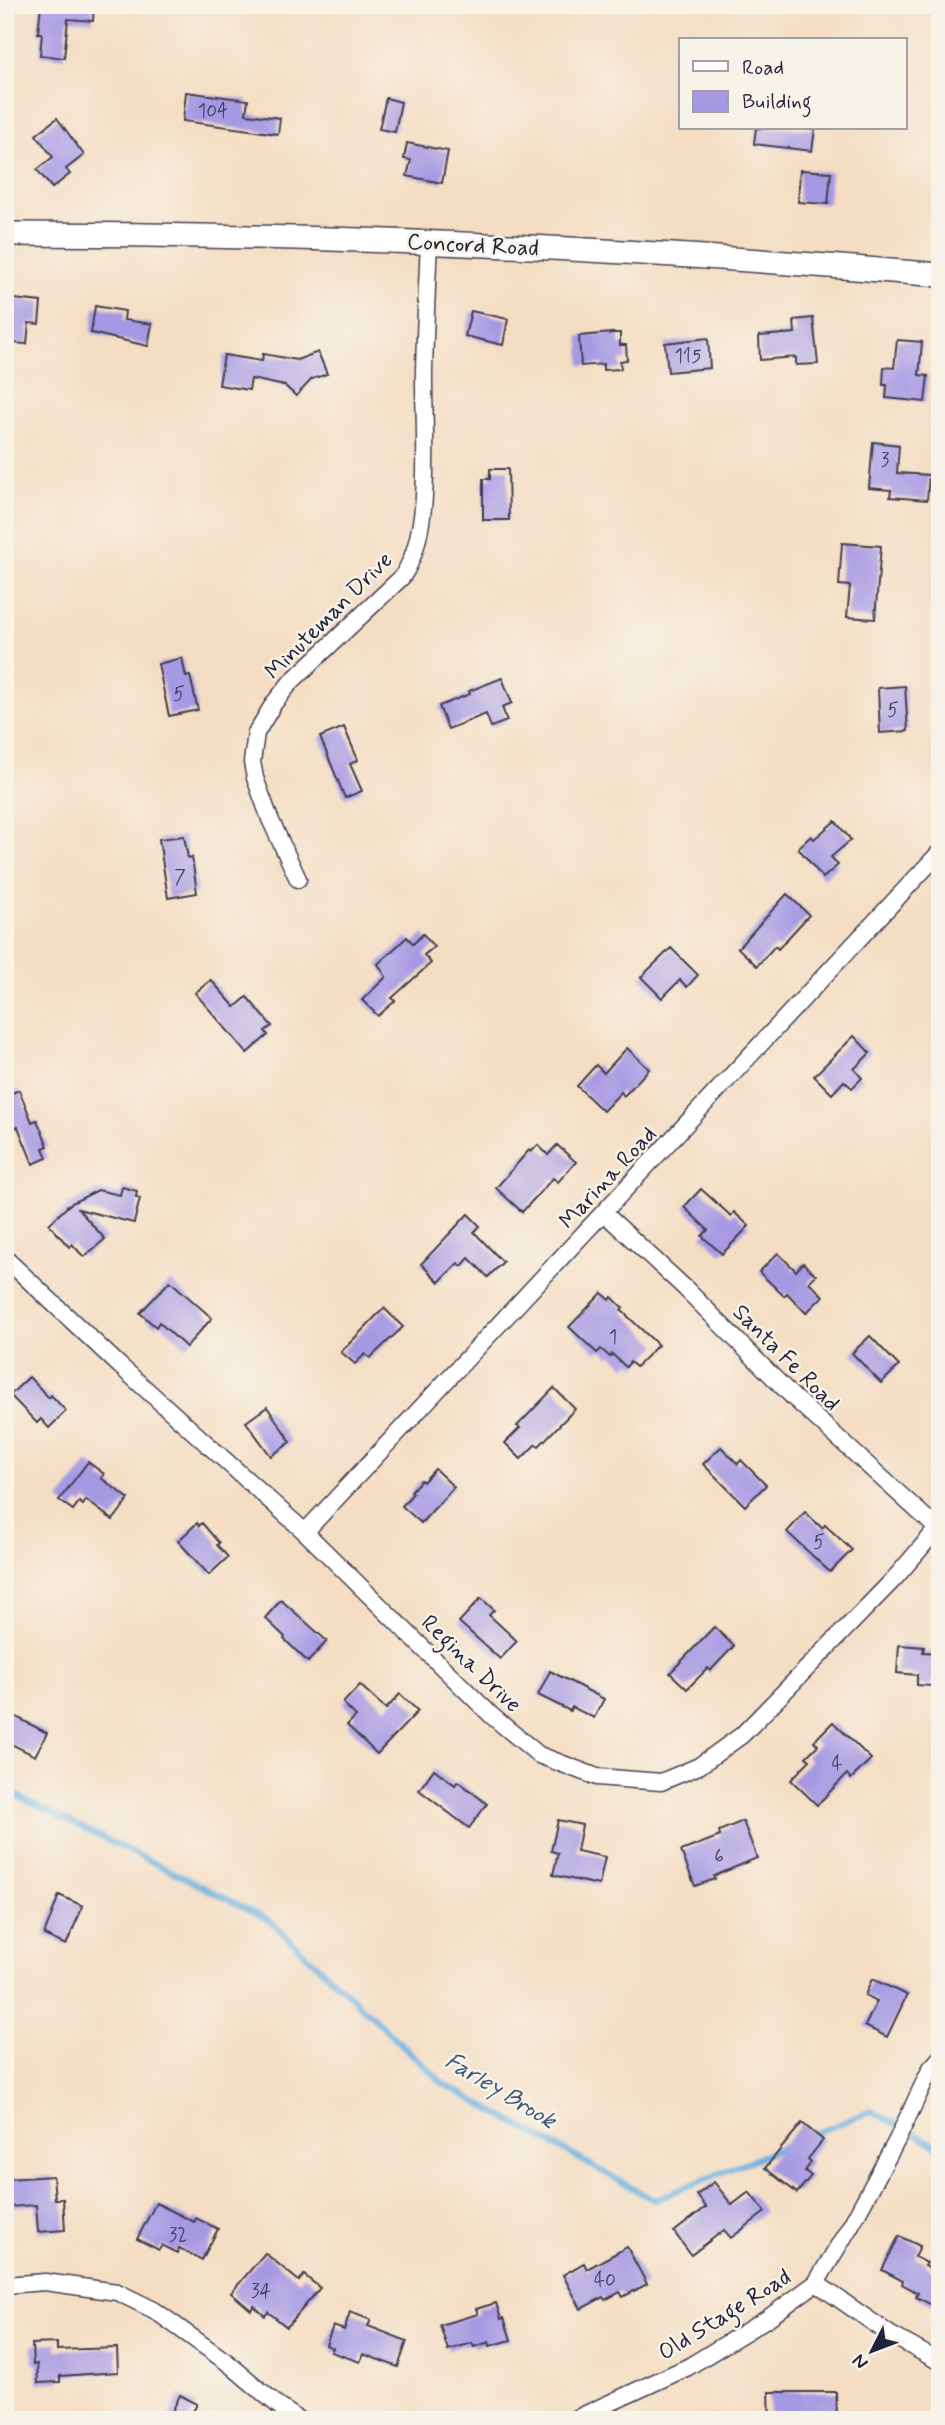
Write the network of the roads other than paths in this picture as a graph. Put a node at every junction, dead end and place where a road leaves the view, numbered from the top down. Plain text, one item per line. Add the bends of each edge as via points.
1 (5, 234) edge
2 (429, 242) junction
3 (940, 275) edge
4 (940, 852) edge
5 (298, 879) dead end
6 (604, 1213) junction
7 (5, 1258) edge
8 (938, 1530) edge
9 (305, 1532) junction
10 (940, 2058) edge
11 (816, 2283) junction
12 (5, 2284) edge
13 (940, 2362) edge
14 (299, 2420) edge
15 (573, 2420) edge

1 - 2 main road, Concord Road
2 - 3 main road, Concord Road
2 - 5 street, Minuteman Drive via 423,500 416,549 402,576 291,682 256,733 255,778
4 - 6 street, Marina Road
6 - 8 street, Santa Fe Road
6 - 9 street, Marina Road
7 - 9 street, Regina Drive
8 - 9 street, Regina Drive via 742,1735 699,1766 661,1782 597,1777 539,1755 492,1716
10 - 11 street, Old Stage Road
11 - 13 street via 891,2336
11 - 15 street, Old Stage Road via 688,2367
12 - 14 street via 45,2282 117,2291 154,2309

